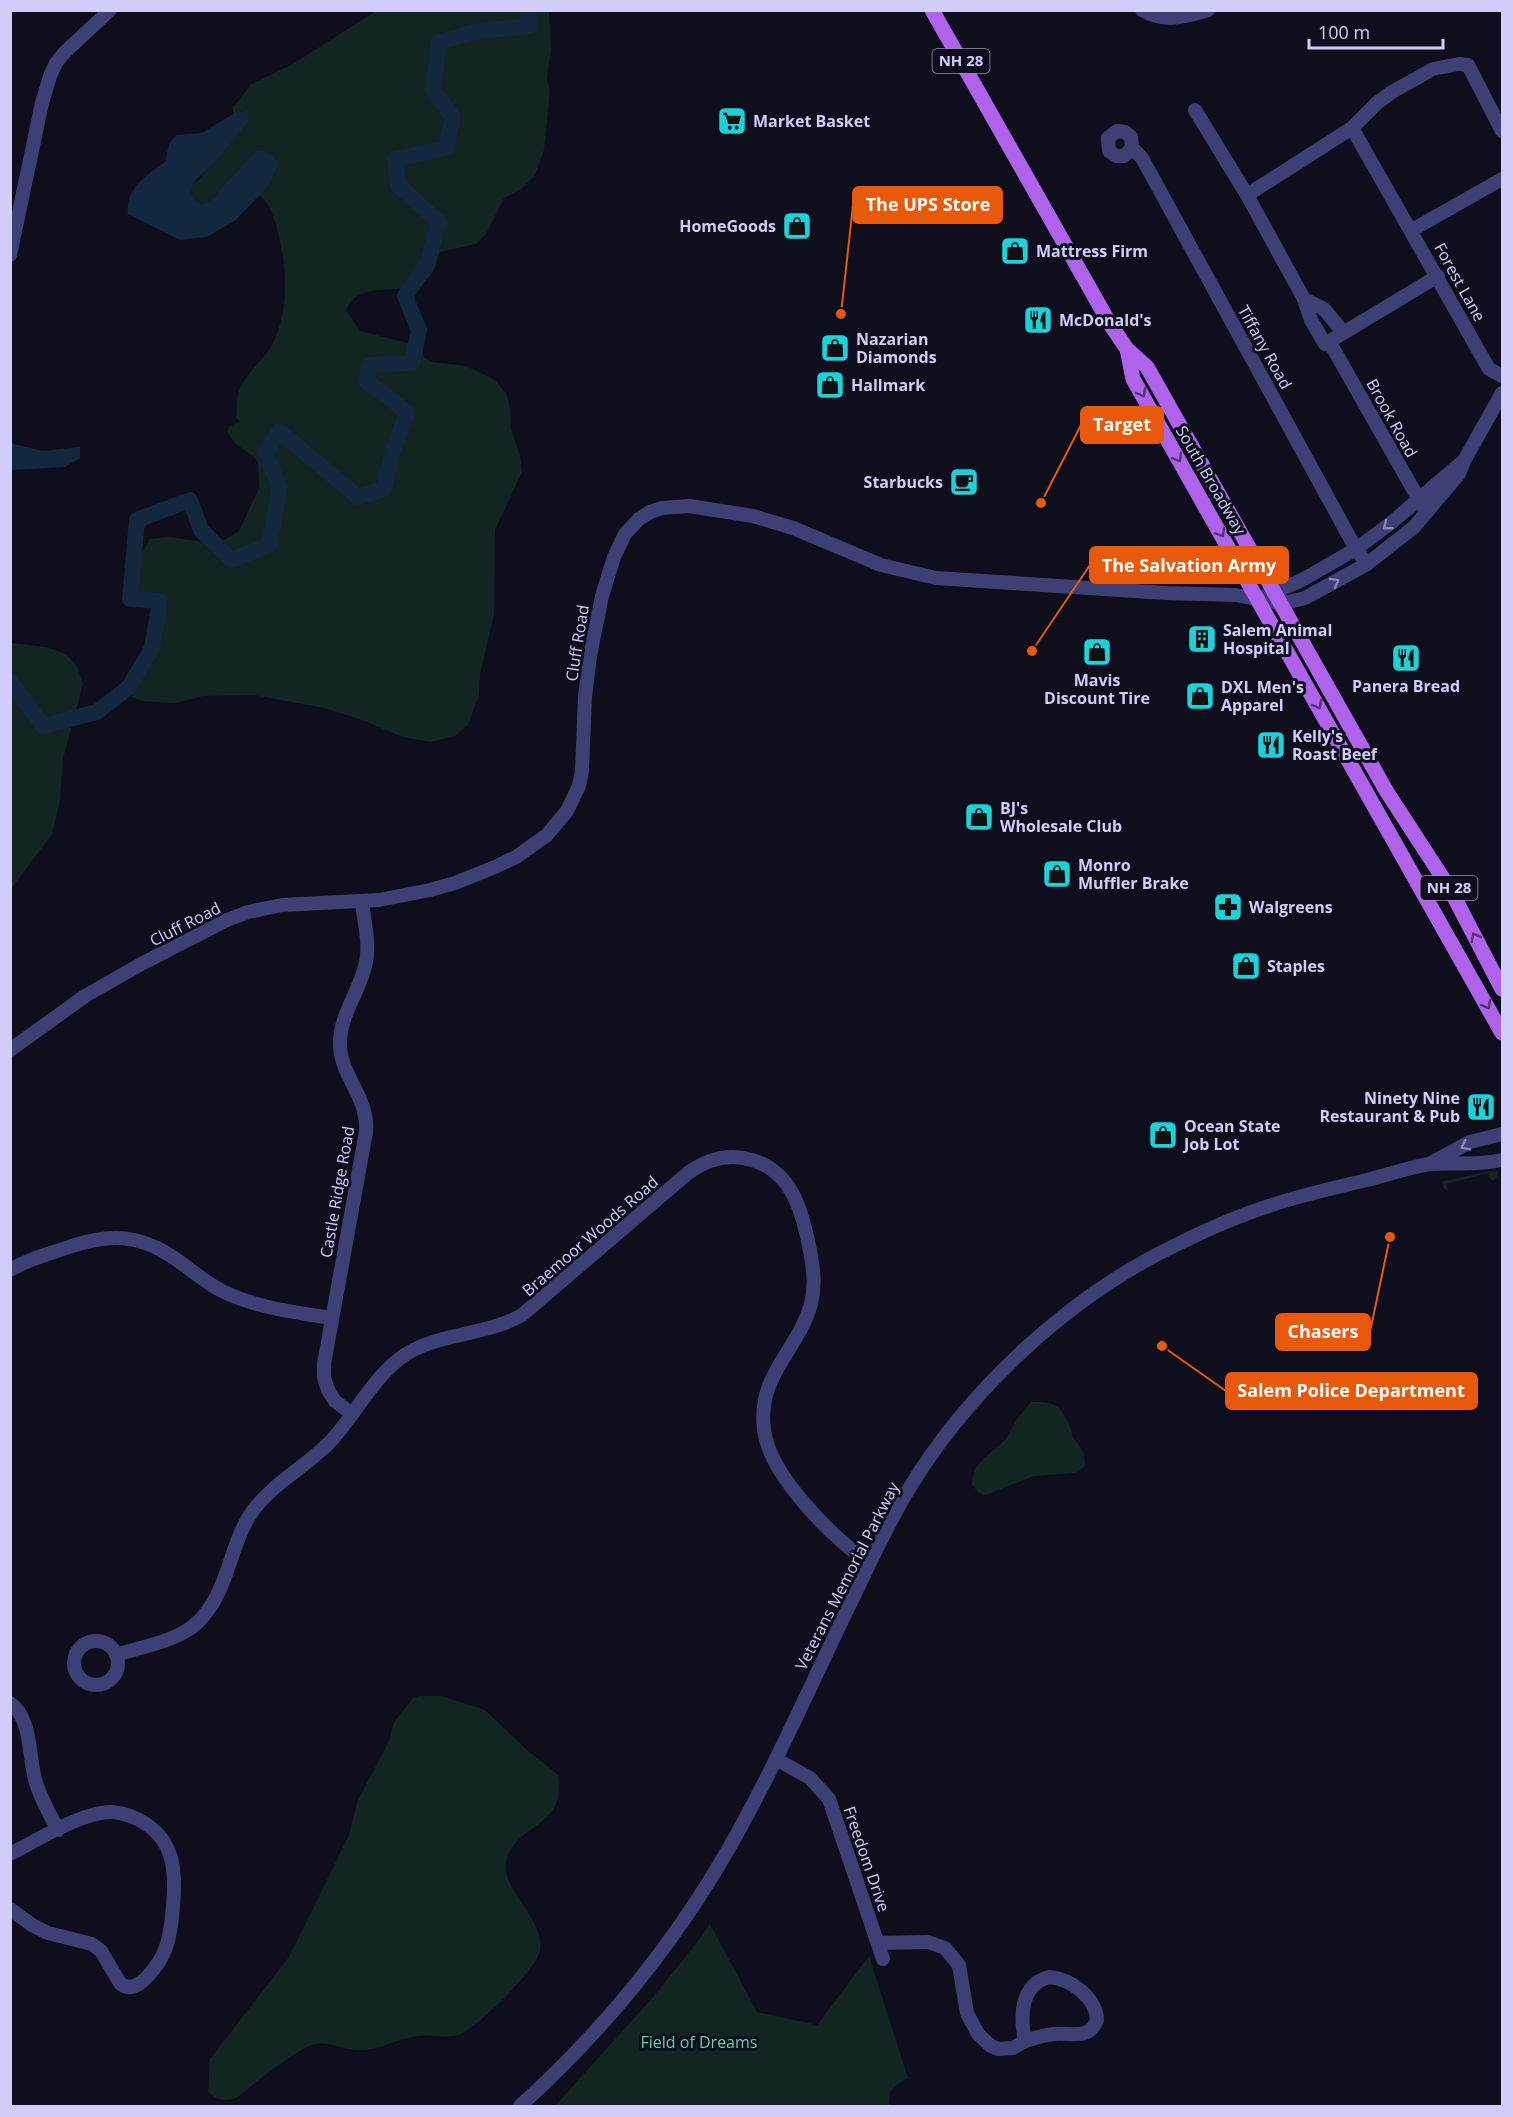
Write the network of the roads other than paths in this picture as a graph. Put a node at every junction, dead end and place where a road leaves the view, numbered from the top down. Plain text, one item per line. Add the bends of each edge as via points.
1 (87, 10) edge
2 (110, 10) edge
3 (932, 10) edge
4 (1142, 10) edge
5 (1208, 10) edge
6 (94, 24) junction
7 (1195, 110) dead end
8 (1352, 128) junction
9 (1503, 131) edge
10 (1132, 148) dead end
11 (1503, 179) edge
12 (1247, 195) junction
13 (1412, 230) junction
14 (10, 255) edge
15 (1438, 276) junction
16 (1304, 299) junction
17 (1343, 332) junction
18 (1327, 342) junction
19 (1127, 349) junction
20 (1503, 376) edge
21 (1503, 393) edge
22 (1464, 461) junction
23 (1418, 499) junction
24 (1427, 512) junction
25 (1356, 549) junction
26 (1366, 564) junction
27 (1277, 597) junction
28 (1259, 599) junction
29 (362, 902) junction
30 (1503, 989) edge
31 (1503, 1033) edge
32 (10, 1050) edge
33 (1503, 1134) edge
34 (1503, 1160) edge
35 (1430, 1164) junction
36 (10, 1270) edge
37 (331, 1318) junction
38 (352, 1413) junction
39 (869, 1563) junction
40 (116, 1655) dead end
41 (10, 1703) edge
42 (776, 1759) junction
43 (58, 1830) junction
44 (10, 1854) edge
45 (10, 1909) edge
46 (878, 1943) junction
47 (883, 1959) dead end
48 (1025, 2041) junction
49 (520, 2106) edge

1 - 6 street
2 - 6 street
3 - 19 main road, South Broadway / NH 28
4 - 5 street via 1171,18
6 - 14 street via 63,53 50,76
7 - 12 street, Brook Road
8 - 9 street via 1392,92 1433,69 1459,64 1468,66
8 - 12 street
8 - 13 street, Forest Lane
10 - 25 street, Tiffany Road via 1142,158
11 - 13 street
12 - 16 street, Brook Road
13 - 15 street, Forest Lane
15 - 17 street
15 - 20 street, Forest Lane via 1489,369
16 - 17 street via 1324,309
16 - 18 street, Brook Road via 1311,320
17 - 18 street
18 - 23 street, Brook Road
19 - 27 main road, South Broadway / NH 28 via 1147,367
19 -> 28 main road, South Broadway / NH 28 via 1133,379
21 - 22 street
22 - 23 street
22 - 24 street via 1459,474
23 - 24 street, Brook Road
23 -> 25 street
24 - 26 street via 1407,533
25 - 26 street, Tiffany Road
25 - 27 street
27 -> 26 street via 1305,598
27 - 28 street, Cluff Road
30 -> 27 main road, South Broadway / NH 28 via 1450,889 1387,792
28 - 29 street, Cluff Road via 936,578 881,565 793,528 753,516 689,506 650,512 630,527 619,542 602,596 585,697 579,786 559,822 516,857 472,877 421,892
28 -> 31 main road, South Broadway / NH 28
29 - 32 street, Cluff Road via 282,905 227,920 85,996
29 - 37 street, Castle Ridge Road via 366,961 343,1025 340,1046 365,1109 366,1132
33 -> 35 street, Veterans Memorial Parkway via 1470,1142
34 - 35 street, Veterans Memorial Parkway
35 - 39 street, Veterans Memorial Parkway via 1287,1200 1220,1225 1146,1261 1075,1308 1011,1364 936,1447
36 - 37 street via 86,1241 105,1237 131,1239 156,1247 236,1297
37 - 38 street, Castle Ridge Road via 324,1377 331,1396
38 - 39 street, Braemoor Woods Road via 382,1375 411,1352 503,1324 530,1310 696,1167 725,1158 750,1160 772,1169 793,1192 814,1271 807,1316 768,1388 764,1417 767,1445 792,1488 836,1538
38 - 40 street, Braemoor Woods Road via 330,1442 277,1484 253,1510 207,1614 166,1640
39 - 42 street, Veterans Memorial Parkway
41 - 43 street via 25,1723 36,1784
42 - 46 street, Freedom Drive via 810,1778 829,1799
42 - 49 street, Veterans Memorial Parkway via 727,1852 658,1956 591,2035
43 - 44 street
43 - 45 street via 78,1820 109,1812 123,1813 138,1819 162,1838 172,1857 174,1897 168,1944 160,1962 137,1986 124,1987 101,1951 92,1944 48,1933
46 - 47 street, Freedom Drive
46 - 48 street via 928,1942 945,1948 959,1965 967,2013 978,2034 998,2049 1013,2048
48 - 48 street via 1055,2034 1084,2034 1095,2025 1097,2012 1068,1981 1043,1979 1031,1990 1023,2006

